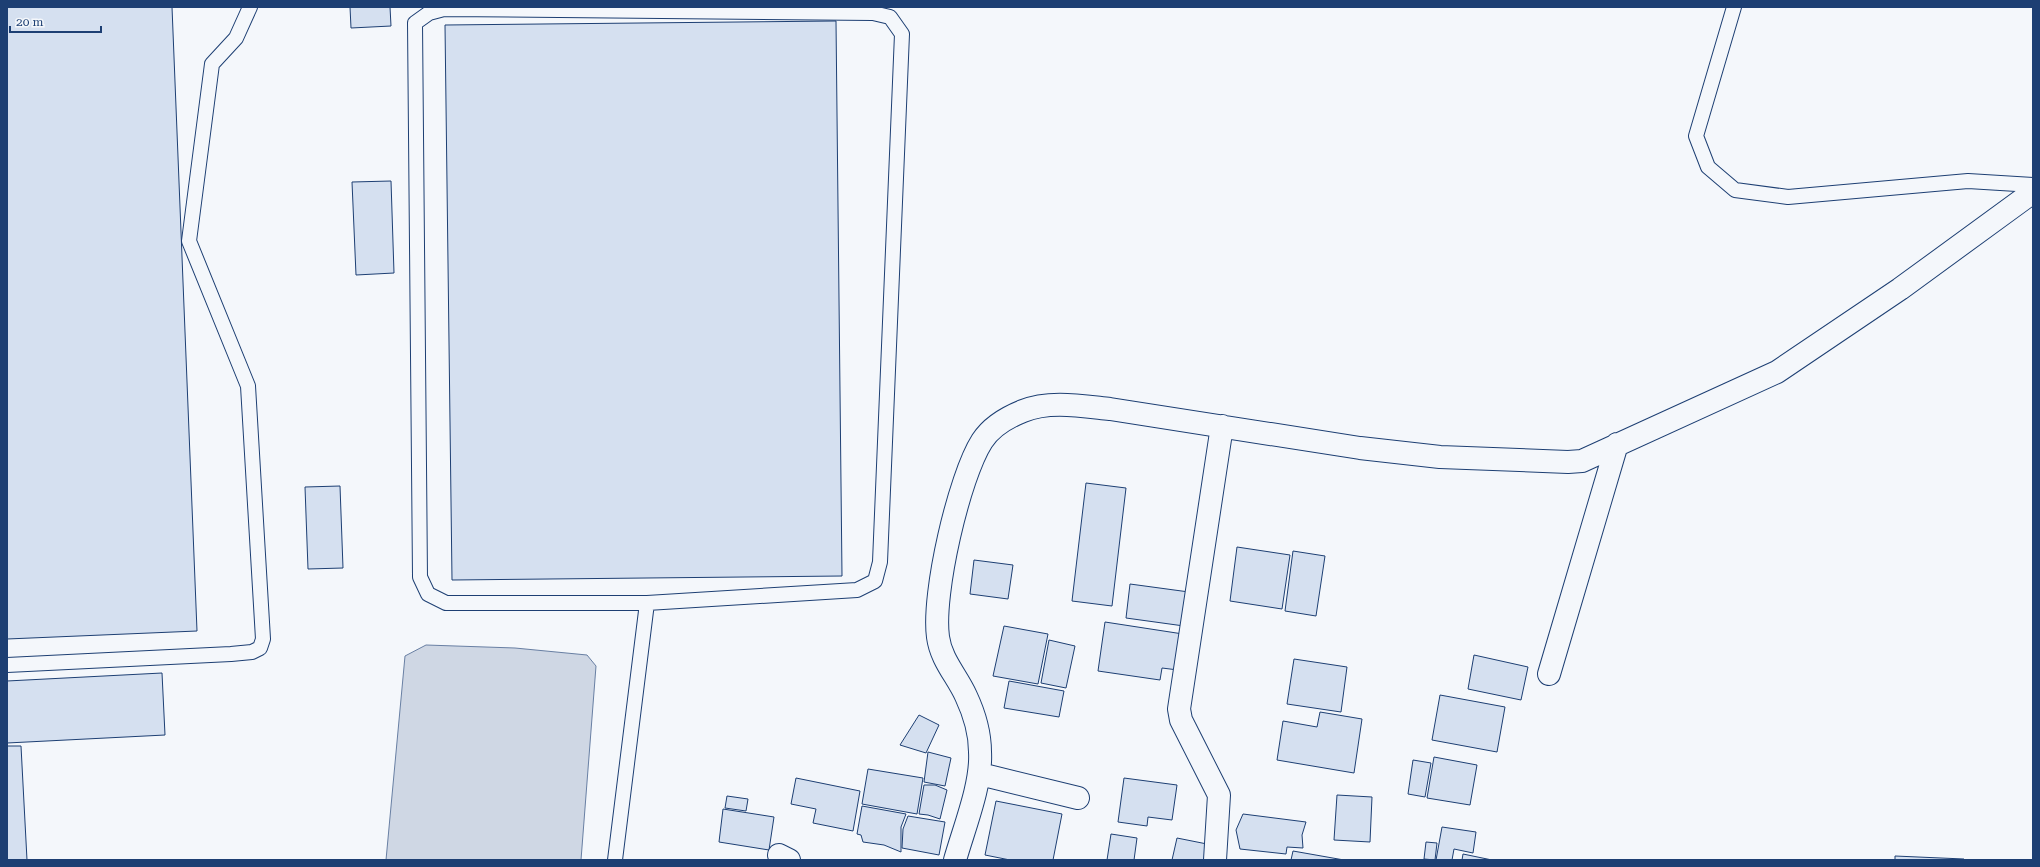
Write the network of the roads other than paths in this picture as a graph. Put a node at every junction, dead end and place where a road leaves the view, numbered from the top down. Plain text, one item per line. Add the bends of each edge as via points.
1 (250, 7) edge
2 (1734, 7) edge
3 (2033, 185) edge
4 (2033, 192) edge
5 (1222, 426) junction
6 (1617, 444) junction
7 (647, 604) junction
8 (7, 665) edge
9 (1549, 674) dead end
10 (980, 774) junction
11 (1078, 798) dead end
12 (615, 860) edge
13 (955, 860) edge
14 (1215, 860) edge

1 - 8 lane via 236,38 212,64 189,241 248,386 263,639 260,648 252,652 231,654
2 - 3 lane via 1696,136 1708,167 1735,190 1788,197 1968,181
4 - 6 street via 1900,289 1777,372
5 - 6 street via 1440,458 1582,461
5 - 10 street via 1110,409 1040,406 1010,417 989,432 981,442 961,491 941,577 937,616 938,637 944,660 966,696 977,729
5 - 14 street via 1179,709 1181,720 1219,795
6 - 9 street
7 - 7 lane via 857,590 875,581 880,562 902,34 890,17 873,13 444,8 429,13 415,23 420,576 428,594 446,603
7 - 12 lane
10 - 11 street
10 - 13 street

